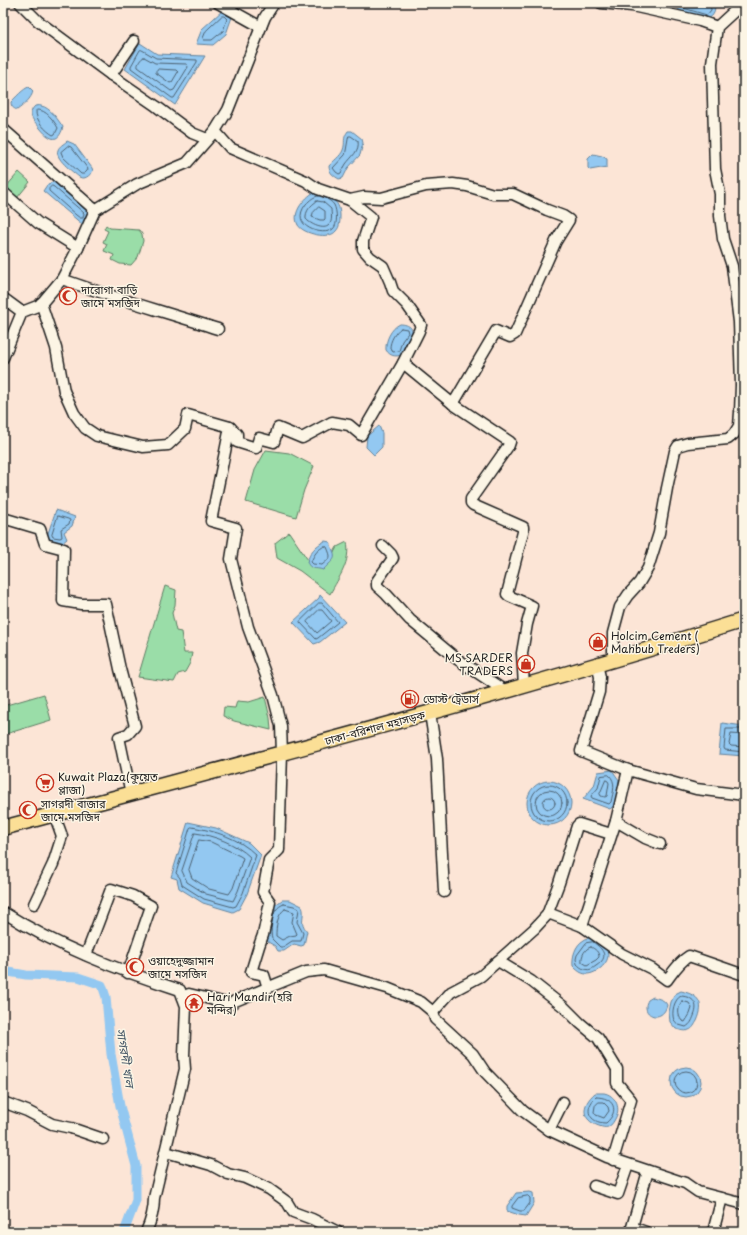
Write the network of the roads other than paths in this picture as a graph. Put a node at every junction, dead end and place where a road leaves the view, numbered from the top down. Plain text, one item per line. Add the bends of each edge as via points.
1 (20, 3) edge
2 (218, 3) edge
3 (274, 3) edge
4 (601, 3) edge
5 (744, 3) edge
6 (261, 27) junction
7 (717, 27) junction
8 (134, 41) dead end
9 (111, 75) junction
10 (3, 129) edge
11 (215, 131) junction
12 (207, 139) junction
13 (3, 192) edge
14 (350, 200) junction
15 (95, 210) junction
16 (78, 248) junction
17 (62, 279) junction
18 (3, 298) edge
19 (41, 303) junction
20 (22, 312) junction
21 (218, 329) dead end
22 (3, 358) edge
23 (403, 362) junction
24 (453, 404) junction
25 (230, 427) junction
26 (3, 518) edge
27 (383, 546) dead end
28 (744, 620) edge
29 (613, 659) junction
30 (597, 664) junction
31 (524, 686) junction
32 (505, 692) junction
33 (430, 713) junction
34 (282, 753) junction
35 (628, 770) junction
36 (131, 794) junction
37 (744, 795) edge
38 (54, 814) junction
39 (616, 821) junction
40 (3, 828) edge
41 (611, 834) junction
42 (660, 844) dead end
43 (444, 892) dead end
44 (34, 904) dead end
45 (3, 912) edge
46 (548, 913) junction
47 (582, 926) junction
48 (86, 955) junction
49 (498, 961) junction
50 (128, 973) junction
51 (744, 975) edge
52 (268, 988) junction
53 (183, 997) junction
54 (433, 1012) junction
55 (3, 1102) edge
56 (563, 1102) dead end
57 (549, 1130) junction
58 (103, 1139) dead end
59 (166, 1152) junction
60 (613, 1160) junction
61 (628, 1165) junction
62 (648, 1171) junction
63 (594, 1186) dead end
64 (722, 1198) junction
65 (744, 1204) edge
66 (146, 1232) edge
67 (338, 1232) edge
68 (646, 1232) edge
69 (713, 1232) edge

1 - 9 street via 38,21
2 - 6 street
3 - 6 street
4 - 7 street via 632,6
5 - 7 street
6 - 11 street via 228,110
7 - 29 street via 712,63 715,169 720,194 723,239 732,266 739,322 739,426 728,439 688,443 678,446 675,451 659,533 650,562 640,583 620,607 614,633
8 - 9 street
9 - 12 street via 192,133
10 - 15 street
11 - 12 street
11 - 14 street via 230,148 306,181 318,189
12 - 15 street via 187,163 137,184
13 - 16 street via 38,222
14 - 23 street via 371,216 363,249 383,266 393,291 407,305 420,325
14 - 24 street via 381,198 426,186 453,184 493,194 513,194 569,220 556,241 515,334 510,337 496,331
15 - 16 street
16 - 17 street
17 - 19 street
17 - 21 street
18 - 20 street
19 - 20 street via 40,306
19 - 25 street via 56,348 64,391 84,428 97,436 143,447 168,446 184,429 188,414
20 - 22 street
23 - 24 street
23 - 25 street via 361,435 349,425 332,422 302,438 278,428 274,442 259,438 256,448 236,442 237,434
24 - 31 street via 510,442 471,499 471,503 523,527 507,594 532,606 522,653
25 - 34 street via 212,521 236,528 230,559 248,627 273,695 281,726
26 - 36 street via 40,530 45,544 64,549 63,601 106,604 135,726 128,734 119,737
27 - 32 street via 393,558 377,581 378,586 421,630
28 - 29 highway, ঢাকা-বরিশাল মহাসড়ক
29 - 30 highway, ঢাকা-বরিশাল মহাসড়ক
30 - 31 highway, ঢাকা-বরিশাল মহাসড়ক
30 - 35 street via 600,677 599,692 582,751
31 - 32 highway, ঢাকা-বরিশাল মহাসড়ক
32 - 33 highway, ঢাকা-বরিশাল মহাসড়ক
33 - 34 highway, ঢাকা-বরিশাল মহাসড়ক
33 - 43 street via 437,759
34 - 36 highway, ঢাকা-বরিশাল মহাসড়ক
34 - 52 street via 279,850 269,860 262,892 270,902 251,972 264,975
35 - 37 street via 696,789
35 - 39 street
36 - 38 highway, ঢাকা-বরিশাল মহাসড়ক
38 - 40 highway, ঢাকা-বরিশাল মহাসড়ক
38 - 44 street via 62,836 53,864
39 - 41 street
39 - 42 street
41 - 46 street via 579,824 577,826
41 - 47 street
45 - 48 street via 30,929
46 - 47 street
46 - 49 street
47 - 51 street via 622,954 652,969 667,980 688,956
48 - 50 street
48 - 50 street via 111,889 133,896 152,906
49 - 54 street via 481,976 451,992
49 - 60 street via 531,981 564,1007 598,1038 617,1069 617,1083 632,1100
50 - 53 street via 180,990
52 - 53 street via 235,1000 231,1004 189,994
52 - 54 street via 306,972 324,970 387,988 421,1002
53 - 59 street via 186,1006 185,1068
54 - 57 street via 522,1111
55 - 58 street via 52,1124
56 - 57 street
57 - 60 street
59 - 66 street via 154,1198 154,1210
59 - 67 street via 211,1165 269,1189 287,1202 293,1212
60 - 61 street
61 - 62 street
61 - 63 street via 618,1194
62 - 64 street via 685,1183 698,1192
62 - 68 street via 632,1227
64 - 65 street
64 - 69 street

